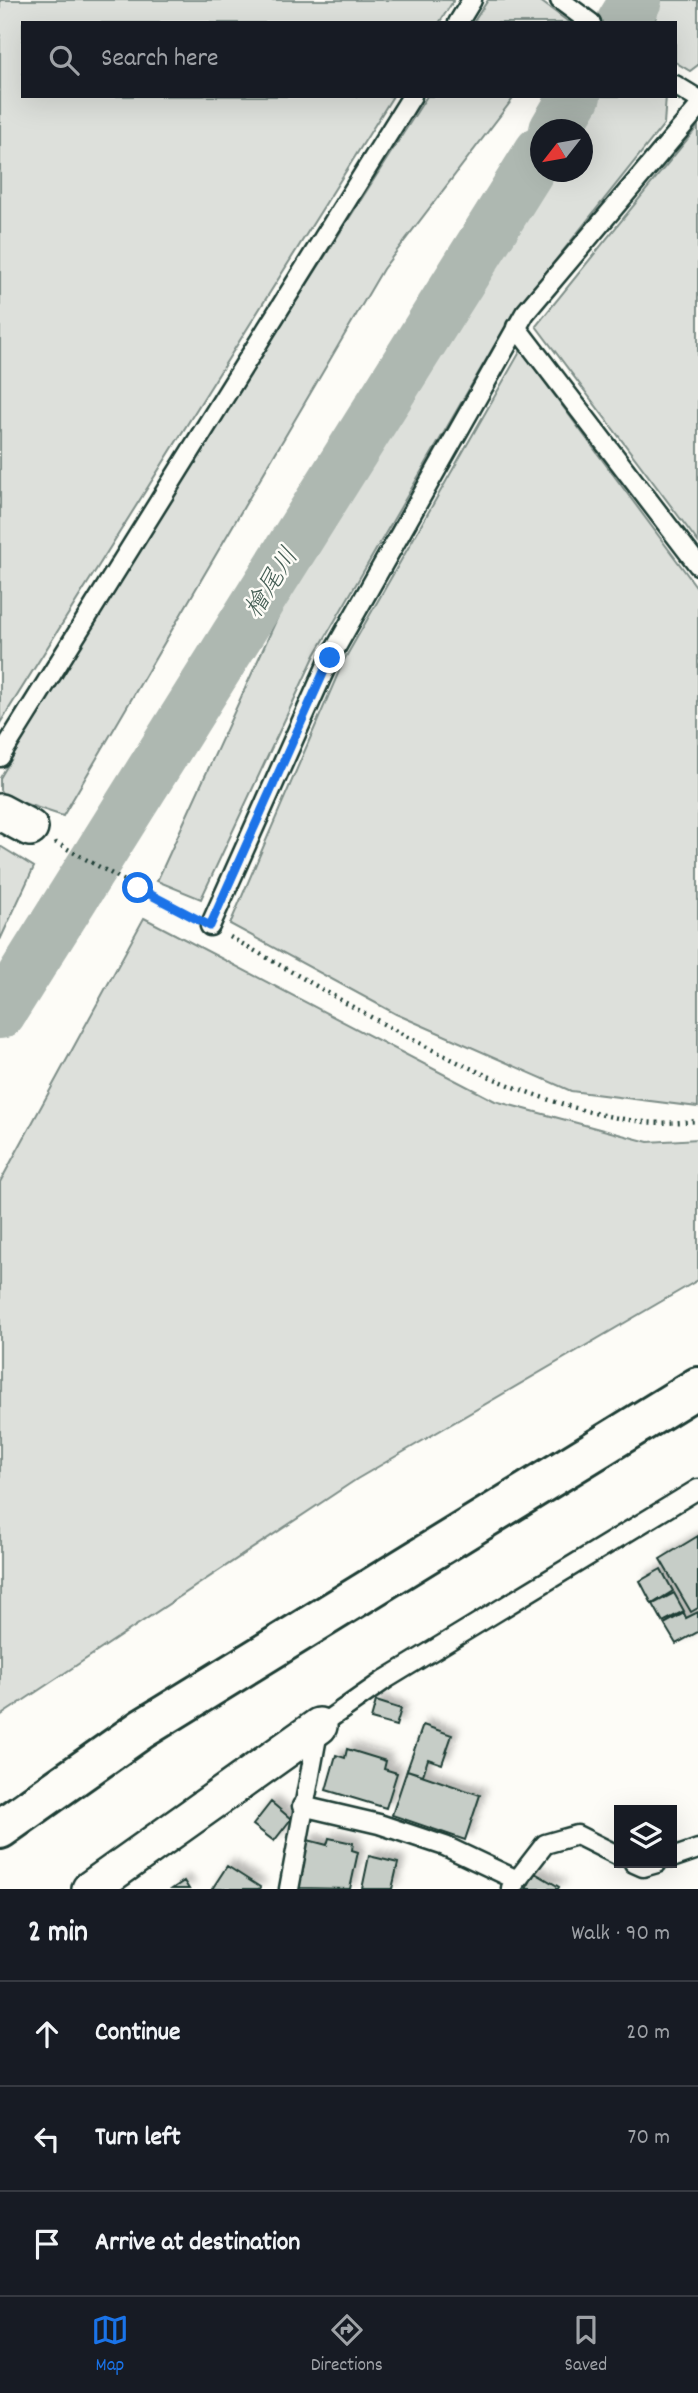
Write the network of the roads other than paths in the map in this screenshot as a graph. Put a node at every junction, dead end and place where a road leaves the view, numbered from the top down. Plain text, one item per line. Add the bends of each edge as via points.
1 (472, 0) edge
2 (560, 0) edge
3 (459, 21) edge
4 (588, 21) edge
5 (677, 86) edge
6 (411, 98) edge
7 (698, 99) edge
8 (698, 108) edge
9 (516, 327) junction
10 (698, 565) edge
11 (0, 757) edge
12 (0, 812) edge
13 (30, 828) road end
14 (210, 926) road end
15 (698, 1387) edge
16 (698, 1489) edge
17 (319, 1726) junction
18 (302, 1806) junction
19 (0, 1829) edge
20 (698, 1849) edge
21 (614, 1854) edge
22 (677, 1856) edge
23 (133, 1877) edge
24 (514, 1884) edge
25 (90, 1889) edge
26 (289, 1889) edge

1 - 3 lane
2 - 4 lane
5 - 7 lane
6 - 11 lane
8 - 9 lane
9 - 10 lane
9 - 14 lane via 330,658
12 - 13 street
15 - 19 street via 142,1728
16 - 17 lane via 386,1679
17 - 18 lane
17 - 23 street
18 - 24 lane via 431,1842
18 - 26 lane
20 - 22 lane
21 - 24 lane via 577,1835 545,1843
23 - 25 street

